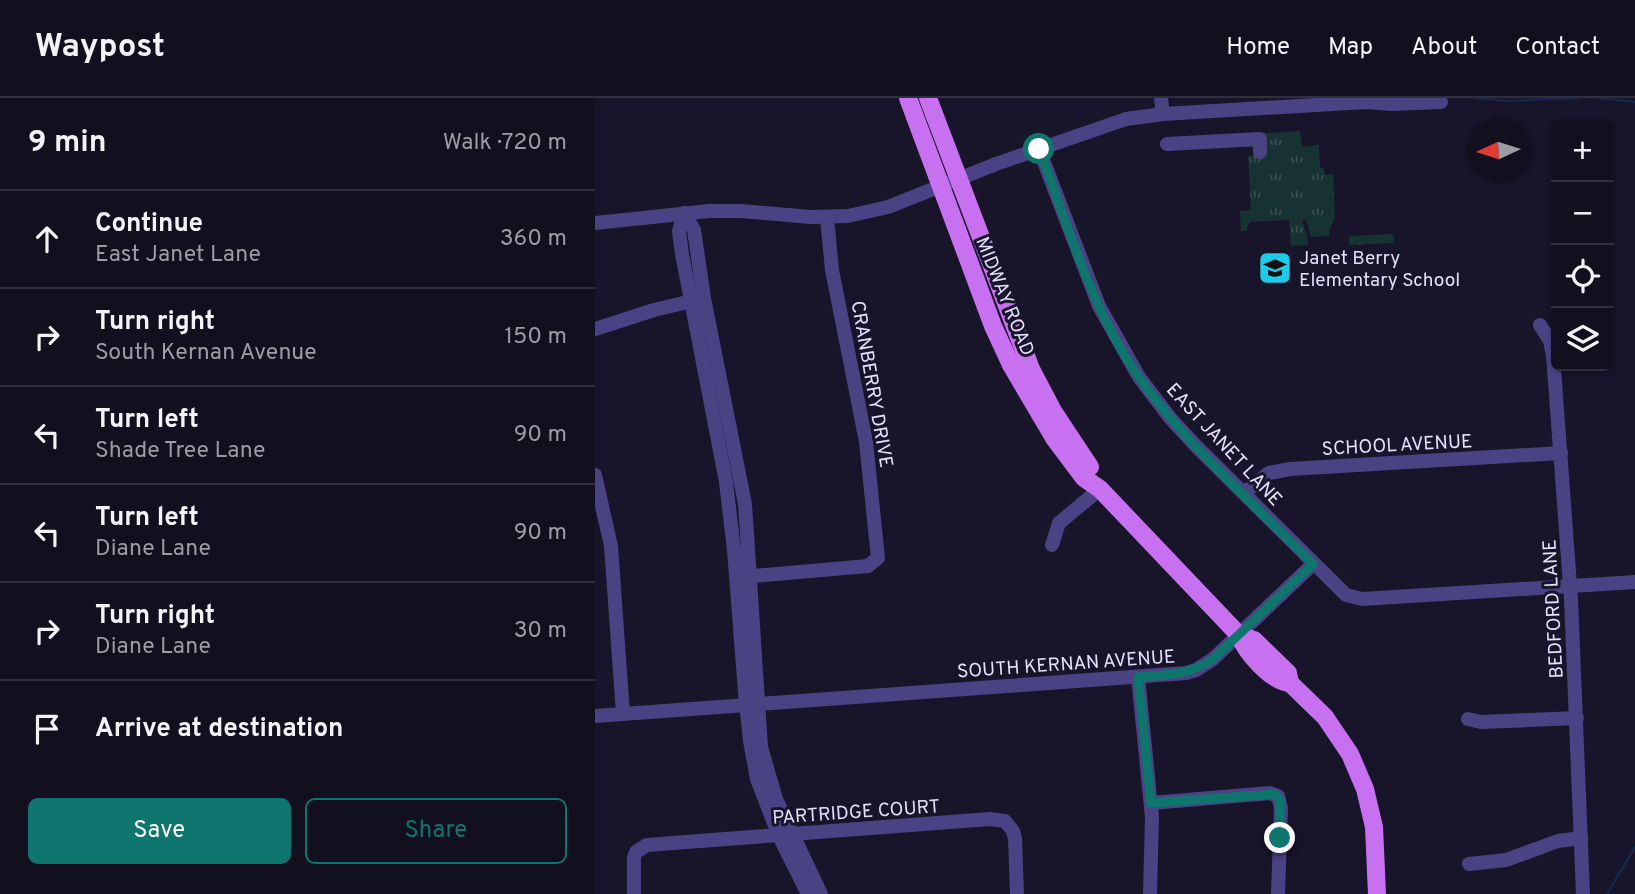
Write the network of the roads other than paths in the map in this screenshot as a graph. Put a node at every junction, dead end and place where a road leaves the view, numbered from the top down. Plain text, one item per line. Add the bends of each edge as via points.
1 (908, 98) edge
2 (916, 98) edge
3 (928, 98) edge
4 (1161, 98) edge
5 (1366, 100) edge
6 (1441, 102) dead end
7 (1163, 114) junction
8 (1167, 144) dead end
9 (1039, 149) junction
10 (1260, 152) dead end
11 (960, 180) junction
12 (941, 186) junction
13 (684, 213) junction
14 (827, 218) junction
15 (595, 223) edge
16 (697, 300) junction
17 (1010, 314) junction
18 (1540, 325) dead end
19 (595, 329) edge
20 (1027, 377) junction
21 (1560, 453) junction
22 (595, 475) edge
23 (1100, 489) junction
24 (1244, 493) junction
25 (1052, 545) dead end
26 (1313, 564) junction
27 (743, 577) junction
28 (1635, 582) edge
29 (1570, 587) junction
30 (1239, 635) junction
31 (1138, 677) junction
32 (752, 706) junction
33 (623, 714) junction
34 (595, 716) edge
35 (1577, 718) junction
36 (1468, 719) dead end
37 (1151, 803) junction
38 (785, 836) junction
39 (1581, 838) junction
40 (1469, 864) dead end
41 (634, 894) edge
42 (808, 894) edge
43 (821, 894) edge
44 (1017, 894) edge
45 (1150, 894) edge
46 (1278, 894) edge
47 (1377, 894) edge
48 (1583, 894) edge

1 - 12 main road, MIDWAY ROAD
2 - 11 main road via 944,166
3 - 11 main road, MIDWAY ROAD
4 - 7 street
5 - 6 street
5 - 7 street
7 - 9 street via 1117,122
8 - 10 street via 1260,139
9 - 11 street
9 - 24 street, EAST JANET LANE via 1099,306 1123,351 1171,419
11 - 12 street
11 - 17 main road, MIDWAY ROAD
12 - 14 street via 875,210
12 - 17 main road via 955,199 994,294
12 - 20 main road, MIDWAY ROAD via 993,326
13 - 14 street via 741,211
13 - 15 street
13 - 16 street via 694,230
14 - 27 street, CRANBERRY DRIVE via 832,270 866,442 878,558 868,566
16 - 19 street
16 - 27 street via 745,504
17 - 20 main road, MIDWAY ROAD
18 - 21 street, BEDFORD LANE via 1553,355
20 - 23 main road, MIDWAY ROAD via 1094,472
21 - 24 street, SCHOOL AVENUE via 1290,469 1269,473
21 - 29 street, BEDFORD LANE
22 - 33 street via 611,546
23 - 25 street via 1059,523
23 - 30 main road, MIDWAY ROAD
24 - 26 street, EAST JANET LANE
26 - 29 street via 1346,595 1362,599
26 - 30 street, SOUTH KERNAN AVENUE
27 - 32 street
28 - 29 street
29 - 35 street, BEDFORD LANE
30 - 31 street, SOUTH KERNAN AVENUE via 1196,670
30 - 47 main road, MIDWAY ROAD via 1254,640 1288,673 1290,683 1345,745 1361,777 1374,827
31 - 32 street, SOUTH KERNAN AVENUE
31 - 37 street
32 - 33 street, SOUTH KERNAN AVENUE
32 - 38 street via 757,779
33 - 34 street, SOUTH KERNAN AVENUE
35 - 36 street
35 - 39 street, BEDFORD LANE
37 - 45 street
37 - 46 street via 1275,794 1281,808
38 - 41 street, PARTRIDGE COURT via 647,845 636,852 633,863
38 - 42 street
38 - 43 street
38 - 44 street, PARTRIDGE COURT via 1005,821 1015,838
39 - 40 street via 1558,841 1506,860
39 - 48 street, BEDFORD LANE

